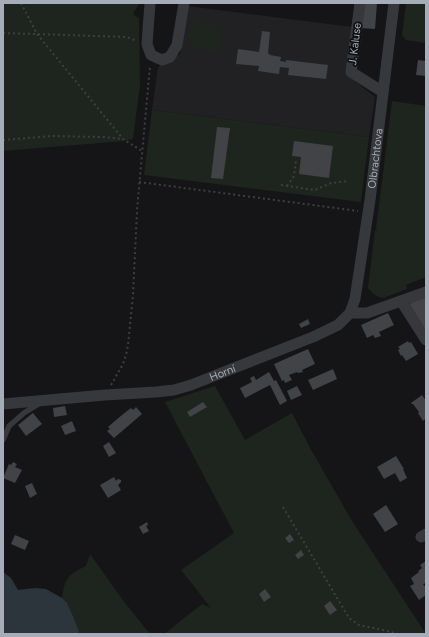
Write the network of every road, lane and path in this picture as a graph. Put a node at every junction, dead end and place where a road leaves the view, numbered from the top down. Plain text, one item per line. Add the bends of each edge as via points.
1 (21, 3) edge
2 (150, 3) edge
3 (184, 3) edge
4 (360, 3) edge
5 (394, 3) edge
6 (3, 33) edge
7 (37, 34) junction
8 (147, 44) junction
9 (152, 55) junction
10 (383, 92) junction
11 (123, 139) junction
12 (3, 140) edge
13 (142, 152) junction
14 (296, 160) dead end
15 (349, 181) dead end
16 (139, 182) junction
17 (281, 185) dead end
18 (287, 186) junction
19 (361, 212) dead end
20 (426, 292) edge
21 (401, 301) junction
22 (350, 313) junction
23 (426, 340) edge
24 (105, 394) junction
25 (44, 400) junction
26 (3, 404) edge
27 (3, 440) edge
28 (283, 506) dead end
29 (393, 634) edge

1 - 7 path
2 - 8 street
3 - 9 street via 177,45 170,57 162,60
4 - 10 street, J. Kaluse via 351,72
5 - 10 street, Olbrachtova
6 - 7 path
7 - 8 path via 127,37
7 - 11 path
8 - 9 street
9 - 13 path
10 - 22 street, Olbrachtova via 370,200 355,299
11 - 12 path via 52,136
11 - 13 path
13 - 16 path
14 - 18 path via 294,176
15 - 18 path via 332,183 316,190
16 - 19 path
16 - 24 path via 133,295 126,355
17 - 18 path
20 - 21 street
21 - 22 street via 367,313
21 - 23 street
22 - 24 street, Horní via 338,324 313,337 191,385 168,391
24 - 25 street, Horní
25 - 26 street, Horní
25 - 27 lane via 9,426
28 - 29 path via 349,618 359,625

